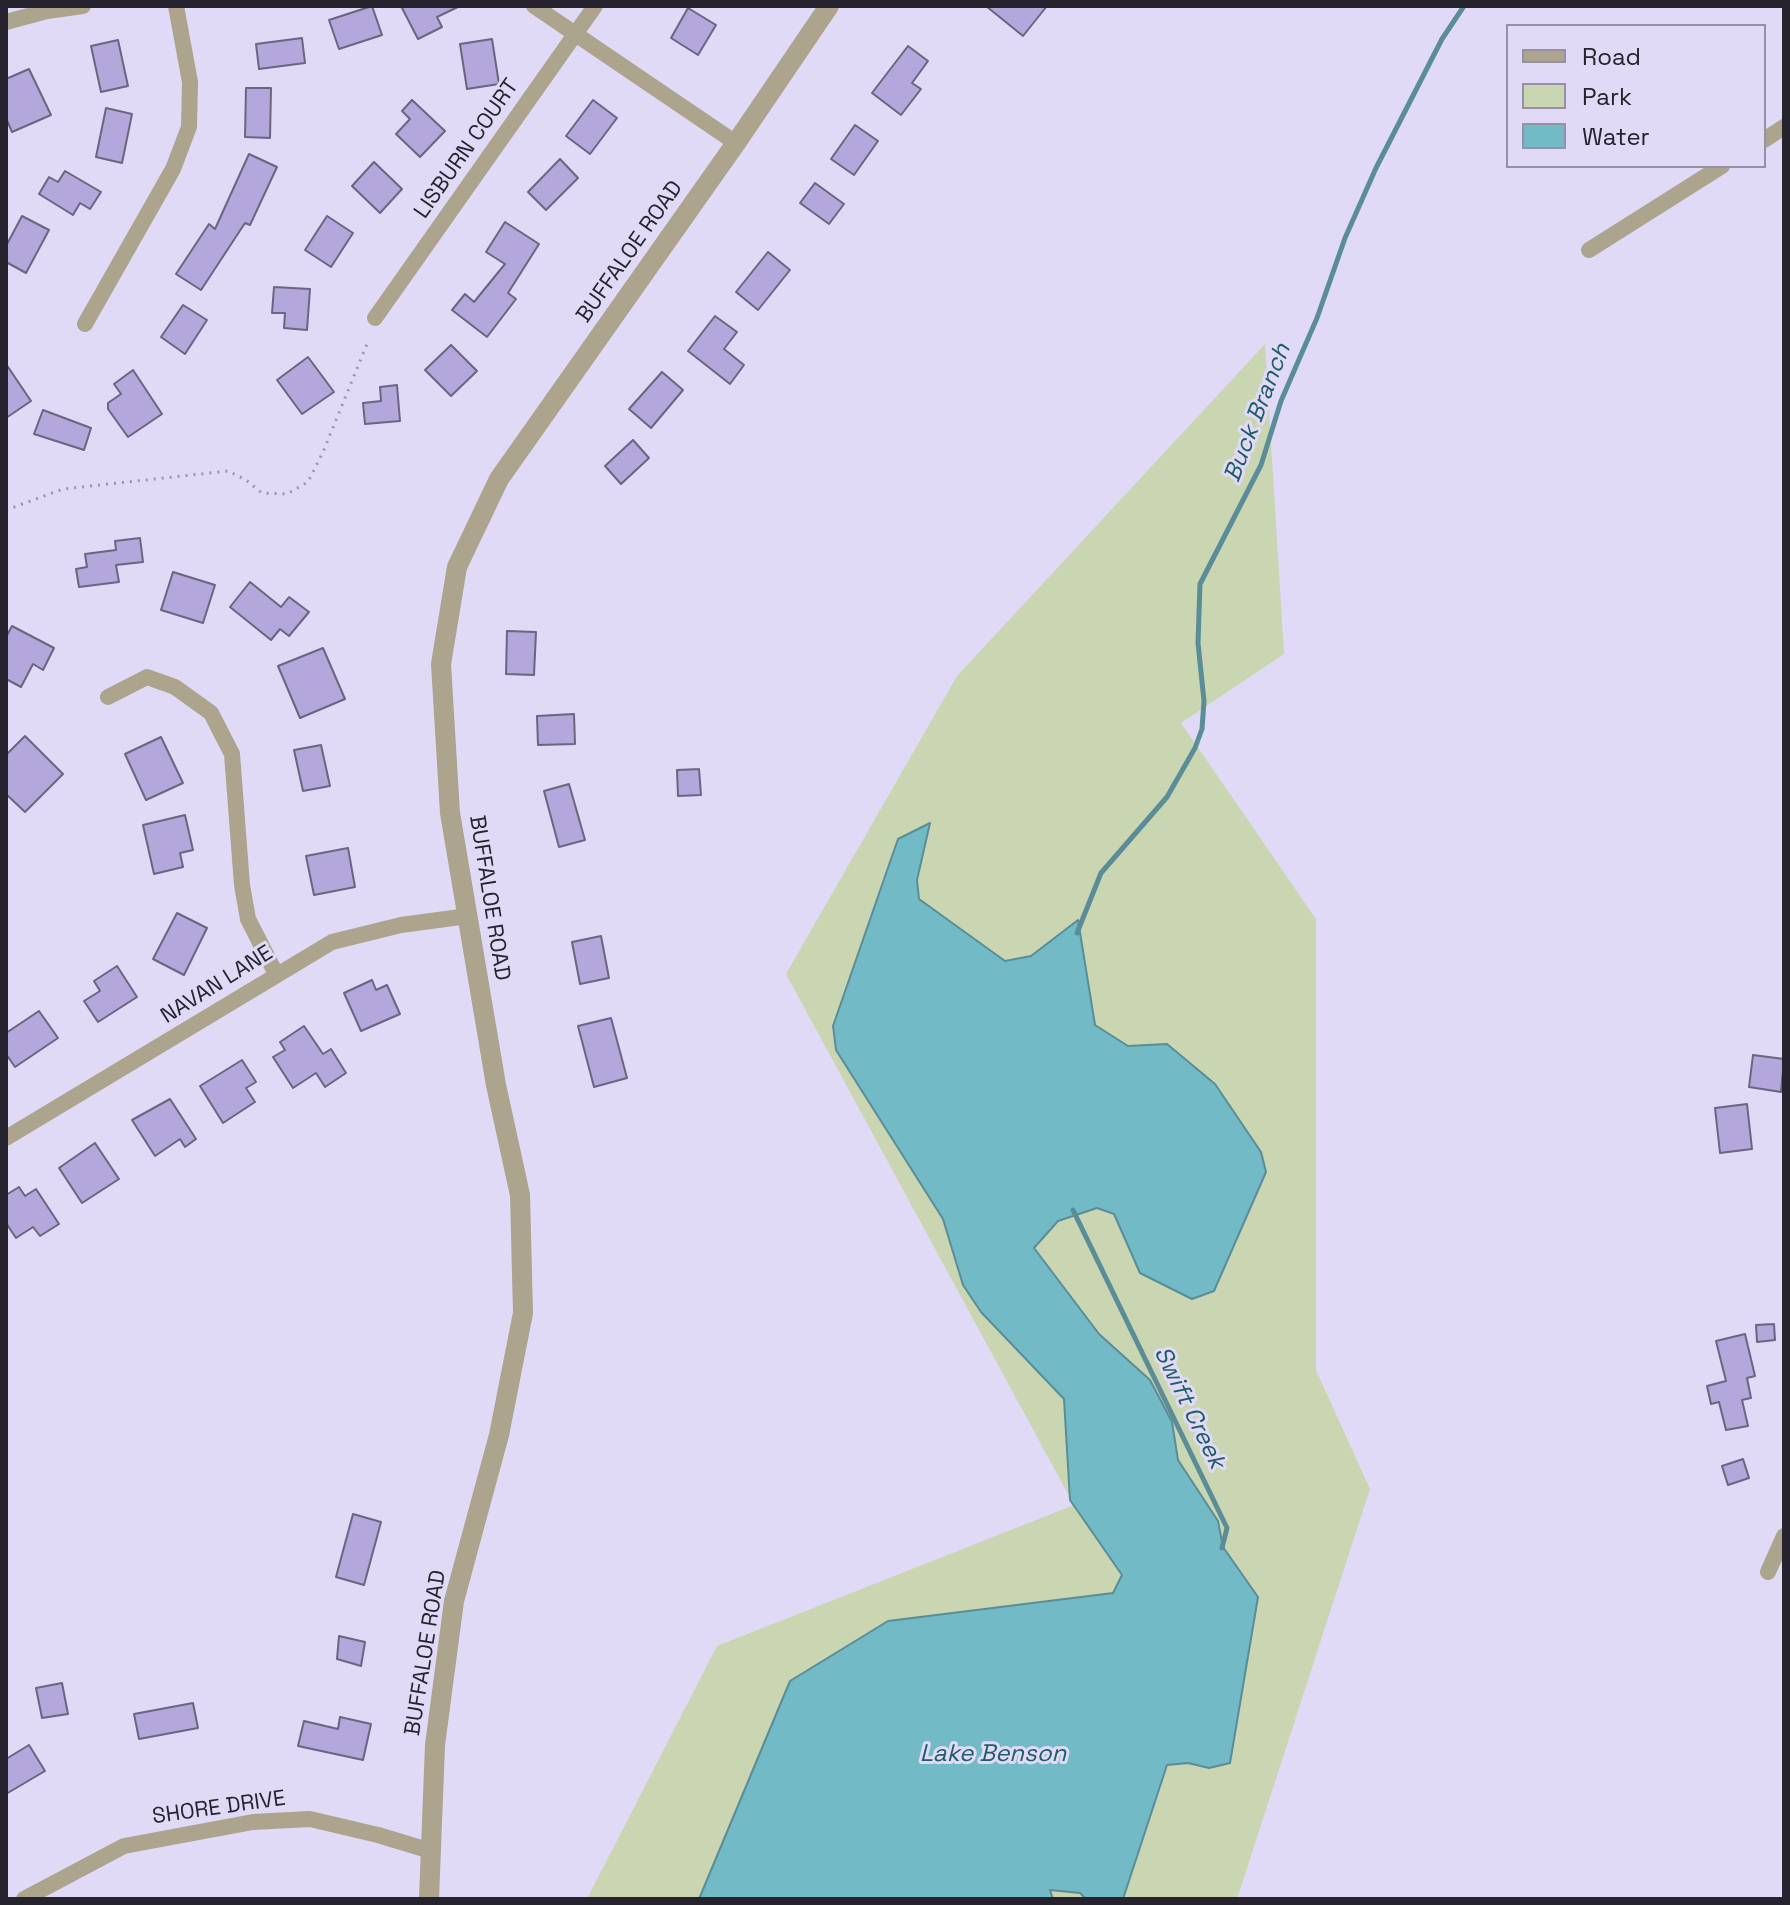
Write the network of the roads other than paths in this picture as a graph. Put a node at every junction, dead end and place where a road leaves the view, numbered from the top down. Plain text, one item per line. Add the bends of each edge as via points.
1 (83, 6) edge
2 (176, 6) edge
3 (534, 6) edge
4 (595, 6) edge
5 (829, 6) edge
6 (6, 22) edge
7 (575, 34) junction
8 (1784, 127) edge
9 (1766, 139) edge
10 (736, 143) junction
11 (1719, 168) edge
12 (1589, 250) dead end
13 (375, 318) dead end
14 (85, 324) dead end
15 (108, 697) dead end
16 (468, 916) junction
17 (276, 974) junction
18 (6, 1138) edge
19 (1784, 1536) edge
20 (1768, 1572) dead end
21 (431, 1851) junction
22 (24, 1899) edge
23 (429, 1899) edge

1 - 6 street
2 - 14 street via 190,82 189,127 173,169
3 - 7 street
4 - 7 street, LISBURN COURT
5 - 10 street, BUFFALOE ROAD
7 - 10 street
7 - 13 street, LISBURN COURT
8 - 9 street
10 - 16 street, BUFFALOE ROAD via 499,479 457,567 441,664 450,813
11 - 12 street
15 - 17 street via 147,677 175,687 211,713 232,754 248,919
16 - 17 street, NAVAN LANE via 332,942
16 - 21 street, BUFFALOE ROAD via 520,1195 523,1313 499,1435 454,1601 435,1745
17 - 18 street, NAVAN LANE
19 - 20 street
21 - 22 street, SHORE DRIVE via 310,1819 253,1822 124,1846
21 - 23 street, BUFFALOE ROAD

